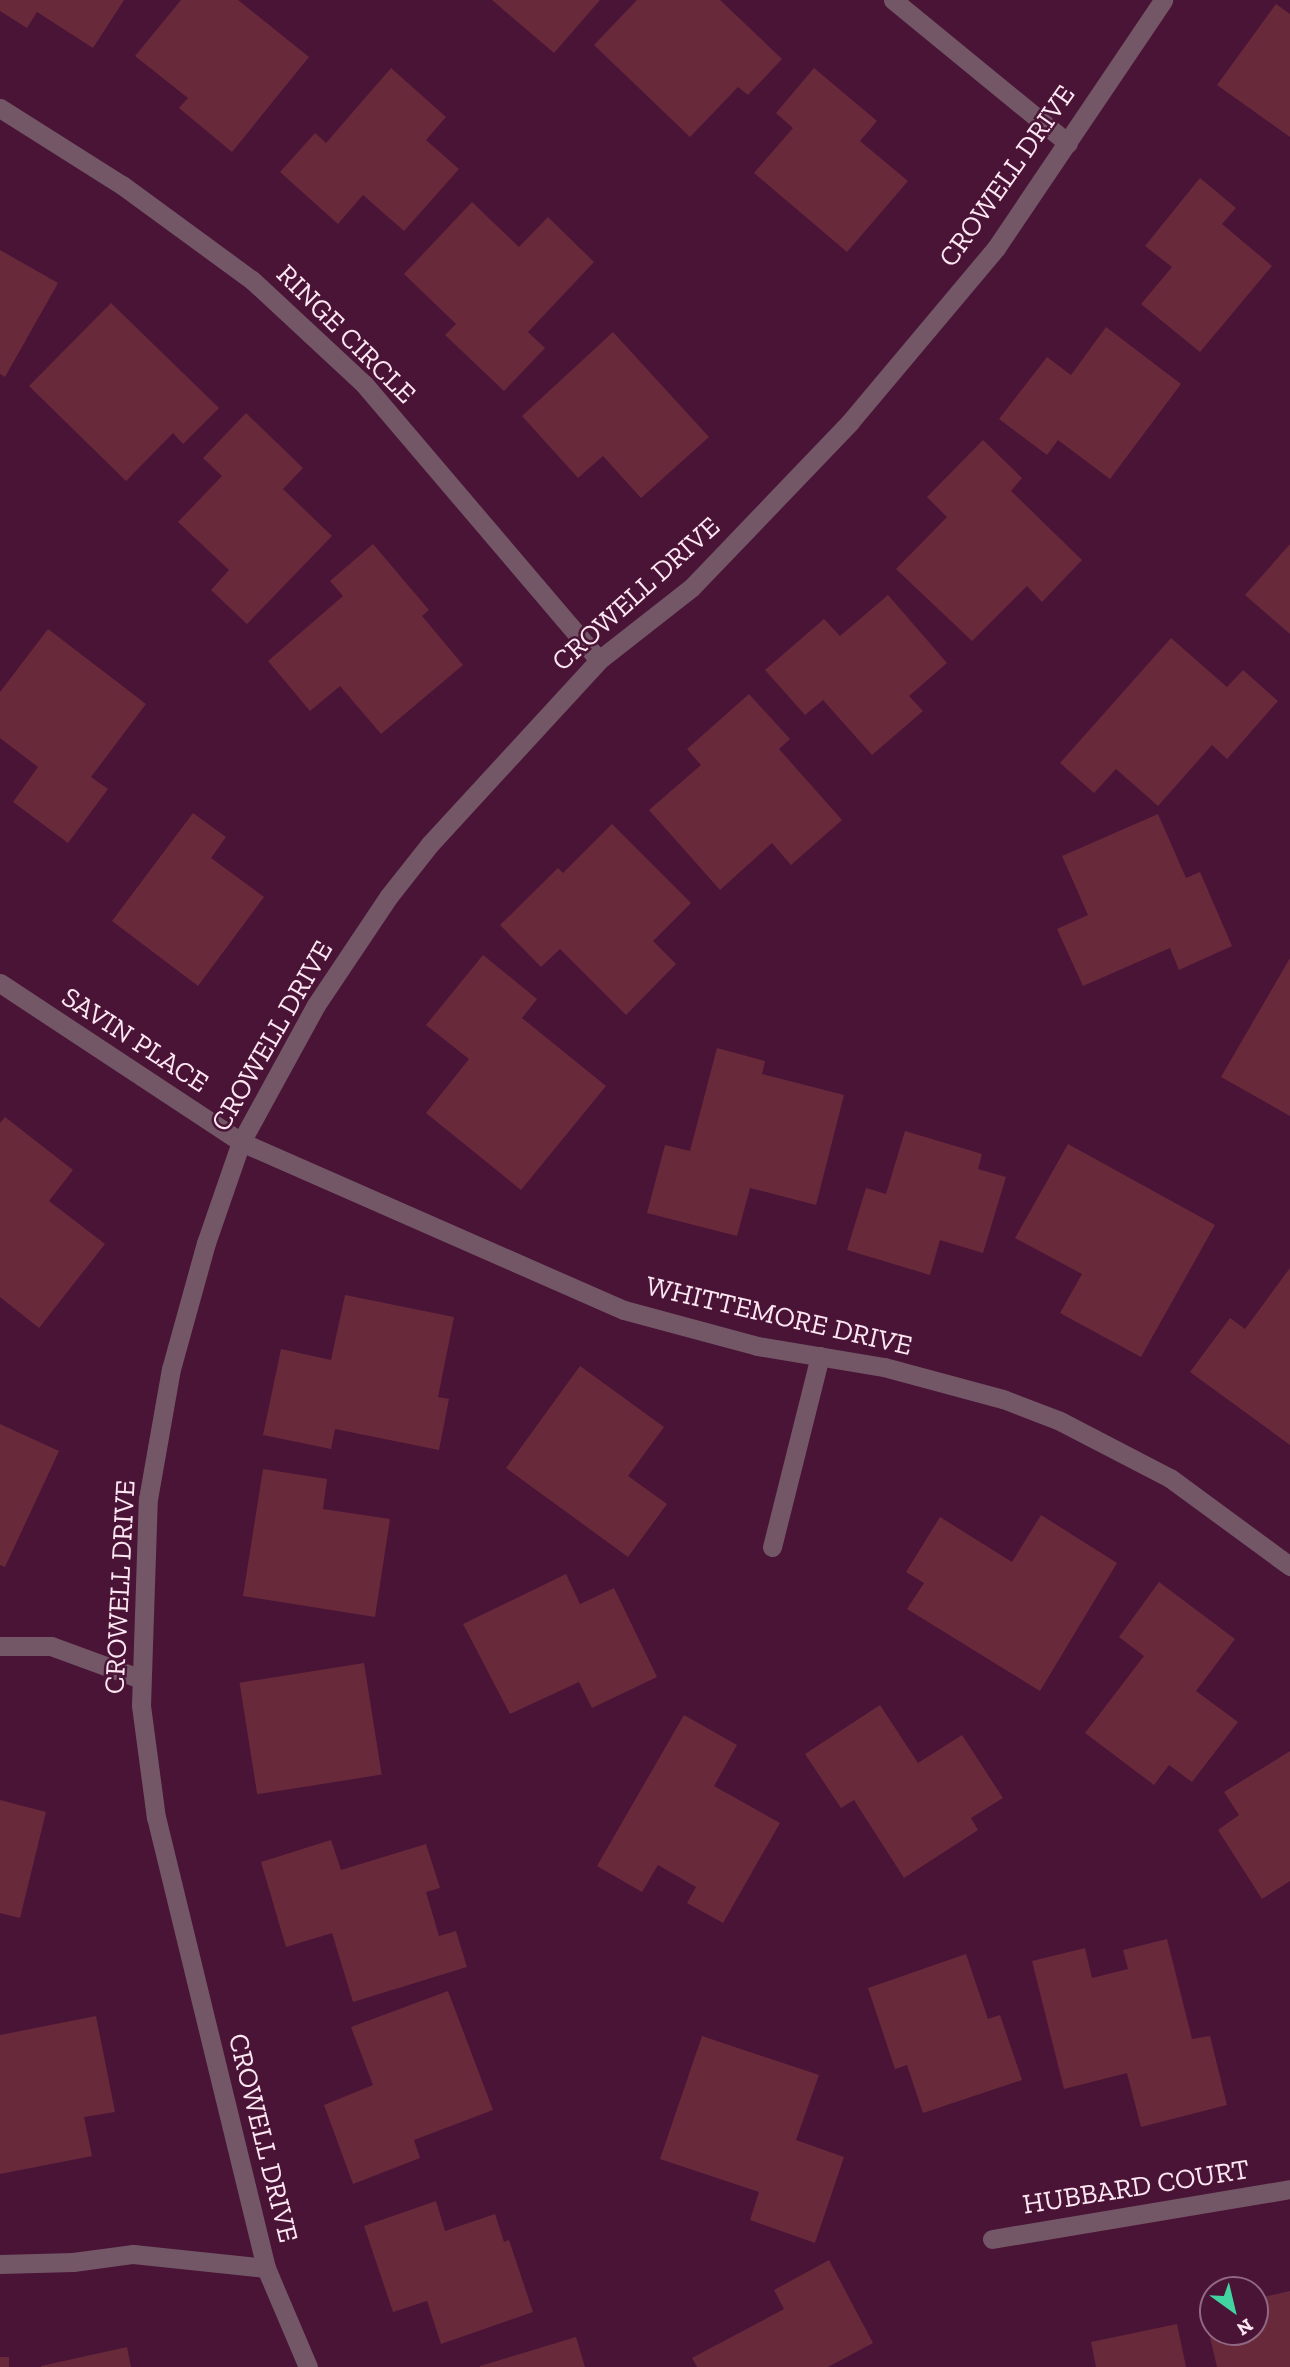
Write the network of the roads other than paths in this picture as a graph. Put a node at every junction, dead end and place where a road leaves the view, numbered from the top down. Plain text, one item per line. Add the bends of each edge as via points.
1 (893, 0) edge
2 (1163, 0) edge
3 (0, 108) edge
4 (1068, 143) junction
5 (599, 660) junction
6 (0, 983) edge
7 (241, 1142) junction
8 (820, 1356) junction
9 (772, 1547) dead end
10 (1290, 1566) edge
11 (0, 1646) edge
12 (141, 1679) junction
13 (1290, 2189) edge
14 (992, 2239) dead end
15 (0, 2264) edge
16 (266, 2268) junction
17 (307, 2367) edge

1 - 4 street
2 - 4 street, CROWELL DRIVE
3 - 5 street, RINGE CIRCLE via 122,185 262,289 364,384
4 - 5 street, CROWELL DRIVE via 996,248 850,422 692,587
5 - 7 street, CROWELL DRIVE via 430,844 389,896 316,1005
6 - 7 street, SAVIN PLACE
7 - 8 street, WHITTEMORE DRIVE via 624,1310 690,1330
7 - 12 street, CROWELL DRIVE via 206,1242 171,1370 148,1499
8 - 9 street
8 - 10 street, WHITTEMORE DRIVE via 897,1370 1003,1399 1060,1421 1170,1478
11 - 12 street via 51,1646
12 - 16 street, CROWELL DRIVE via 156,1818
13 - 14 street, HUBBARD COURT
15 - 16 street via 133,2253
16 - 17 street, CROWELL DRIVE

